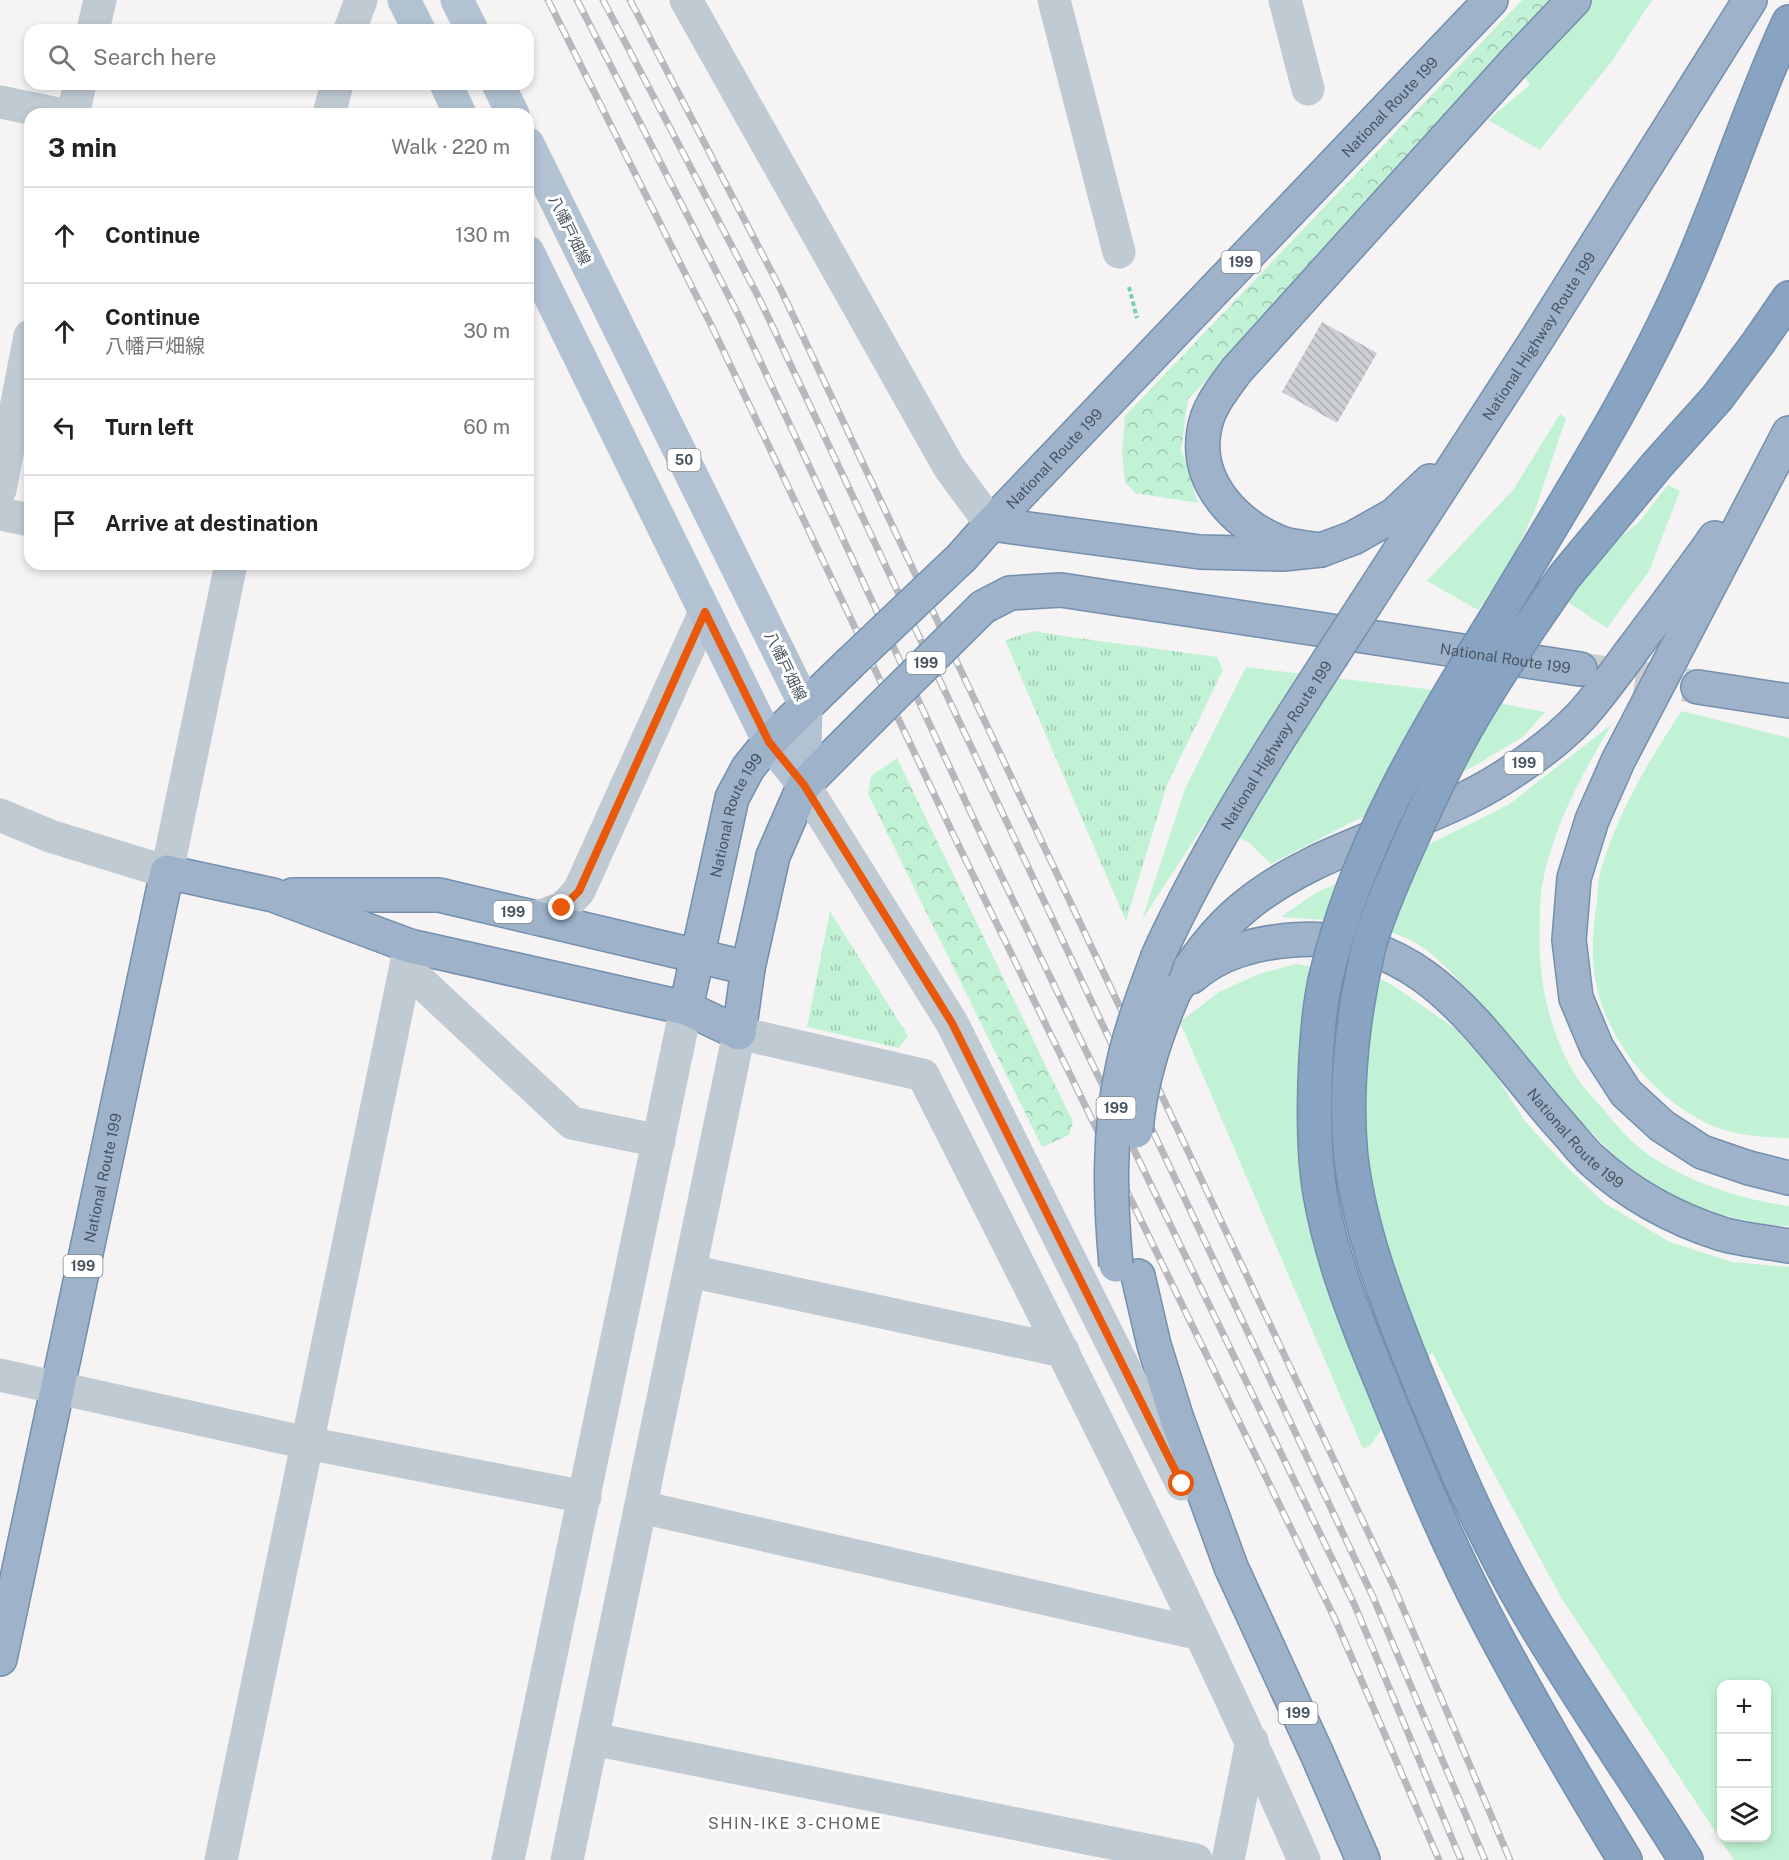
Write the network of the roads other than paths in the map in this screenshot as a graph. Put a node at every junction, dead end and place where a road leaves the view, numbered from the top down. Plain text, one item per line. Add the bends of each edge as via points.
1 (100, 0) edge
2 (361, 0) edge
3 (404, 0) edge
4 (457, 0) edge
5 (687, 0) edge
6 (1054, 0) edge
7 (1285, 0) edge
8 (1491, 0) edge
9 (1574, 0) edge
10 (1750, 0) edge
11 (1789, 22) edge
12 (94, 24) edge
13 (352, 24) edge
14 (416, 24) edge
15 (469, 24) edge
16 (1308, 89) dead end
17 (79, 90) edge
18 (335, 90) edge
19 (449, 90) edge
20 (501, 90) edge
21 (0, 102) edge
22 (29, 108) edge
23 (75, 108) edge
24 (331, 108) edge
25 (457, 108) edge
26 (510, 108) edge
27 (534, 156) edge
28 (1119, 252) road end
29 (534, 264) edge
30 (1789, 298) edge
31 (1539, 336) junction
32 (24, 367) edge
33 (1789, 432) edge
34 (0, 490) edge
35 (0, 514) edge
36 (24, 519) edge
37 (991, 524) junction
38 (1321, 550) junction
39 (230, 570) edge
40 (705, 612) junction
41 (1580, 669) tunnel mouth
42 (1698, 687) tunnel mouth
43 (1789, 701) edge
44 (806, 707) junction
45 (769, 742) junction
46 (804, 785) junction
47 (0, 815) edge
48 (166, 872) junction
49 (273, 895) junction
50 (535, 918) junction
51 (408, 957) junction
52 (698, 957) junction
53 (748, 968) junction
54 (1174, 992) junction
55 (686, 1008) junction
56 (739, 1033) junction
57 (659, 1142) junction
58 (1701, 1152) junction
59 (1789, 1158) edge
60 (1789, 1178) edge
61 (1789, 1246) edge
62 (1127, 1270) junction
63 (690, 1271) junction
64 (1063, 1351) junction
65 (0, 1375) edge
66 (57, 1388) junction
67 (307, 1443) junction
68 (1182, 1484) junction
69 (585, 1497) junction
70 (641, 1507) junction
71 (1231, 1567) junction
72 (1200, 1634) junction
73 (0, 1659) edge
74 (592, 1739) junction
75 (1252, 1742) junction
76 (221, 1860) edge
77 (508, 1860) edge
78 (567, 1860) edge
79 (1196, 1860) edge
80 (1228, 1860) edge
81 (1304, 1860) edge
82 (1363, 1860) edge
83 (1625, 1860) edge
84 (1686, 1860) edge

1 - 12 street
2 - 13 street
3 - 14 main road
4 - 15 main road
5 - 37 street via 950,467
6 - 28 street
7 - 16 street
8 - 37 highway, National Route 199 / 199
9 - 38 highway via 1236,371 1216,399 1203,430 1203,462 1214,490 1254,529 1282,543
10 - 31 highway, National Highway Route 199 / 199
11 - 83 highway, bridge via 1685,280 1637,376 1430,725 1368,847 1343,913 1325,983 1316,1052 1314,1118 1320,1191 1335,1258 1356,1320 1432,1506 1486,1617 1540,1718
17 - 23 street
18 - 24 street
19 - 25 main road
20 - 26 main road
21 - 22 street
27 - 44 main road, 八幡戸畑線 / 50
29 - 40 main road
30 - 84 highway, bridge via 1717,398 1571,569 1458,742 1397,872 1370,944 1349,1083 1351,1157 1364,1227 1385,1296 1466,1493 1526,1609
31 - 38 highway via 1429,482 1394,515 1353,538
31 - 62 highway, National Highway Route 199 / 199, bridge via 1210,850 1158,956 1122,1067 1115,1117 1112,1216
32 - 34 street
33 - 54 highway, National Highway Route 199 / 199 via 1686,580 1580,717 1509,774 1465,799 1307,867 1275,885 1219,930
33 - 58 highway via 1618,761 1592,820 1574,878 1569,940 1576,999 1597,1048 1626,1093 1662,1126
35 - 36 street
37 - 38 highway via 1200,552 1274,554
37 - 44 highway, National Route 199 / 199, bridge via 962,557
39 - 48 street
40 - 45 main road
40 - 50 street via 579,891 562,908
41 - 46 highway, National Route 199 / 199, bridge via 1061,590 1010,593 983,607
42 - 43 highway
44 - 45 highway, National Route 199 / 199
44 - 46 main road, 八幡戸畑線 / 50
45 - 46 main road
45 - 52 highway, National Route 199 / 199 via 748,768 732,798
46 - 53 highway, National Route 199 / 199 via 773,856
46 - 68 street via 952,1023
47 - 48 street via 50,836
48 - 49 highway, 199
48 - 66 highway, National Route 199 / 199
49 - 50 highway, 199 via 439,895
49 - 51 highway, 199
50 - 52 highway, 199
51 - 55 highway, 199
51 - 57 street via 572,1123
51 - 67 street
52 - 53 highway, 199
52 - 55 highway, National Route 199 / 199
53 - 56 highway, National Route 199 / 199
54 - 61 highway, National Route 199 / 199 via 1202,967 1236,950 1269,942 1308,938 1349,943 1389,954 1419,971 1454,1000 1592,1160 1652,1205 1723,1234
54 - 62 highway, National Highway Route 199 / 199, bridge via 1146,1070 1137,1117 1135,1239
55 - 56 highway, 199
55 - 57 street
56 - 63 street
56 - 64 street via 923,1075
57 - 69 street
58 - 59 highway
58 - 60 highway
62 - 68 highway, National Highway Route 199 / 199 via 1133,1348
62 - 71 highway, National Highway Route 199 / 199
63 - 64 street
63 - 70 street
64 - 72 street
65 - 66 street
66 - 67 street
66 - 73 highway, National Route 199 / 199
67 - 69 street
67 - 76 street
68 - 71 highway, National Highway Route 199 / 199
69 - 77 street
70 - 72 street
70 - 74 street
71 - 82 highway, National Highway Route 199 / 199
72 - 75 street
74 - 78 street
74 - 79 street
75 - 80 street
75 - 81 street

